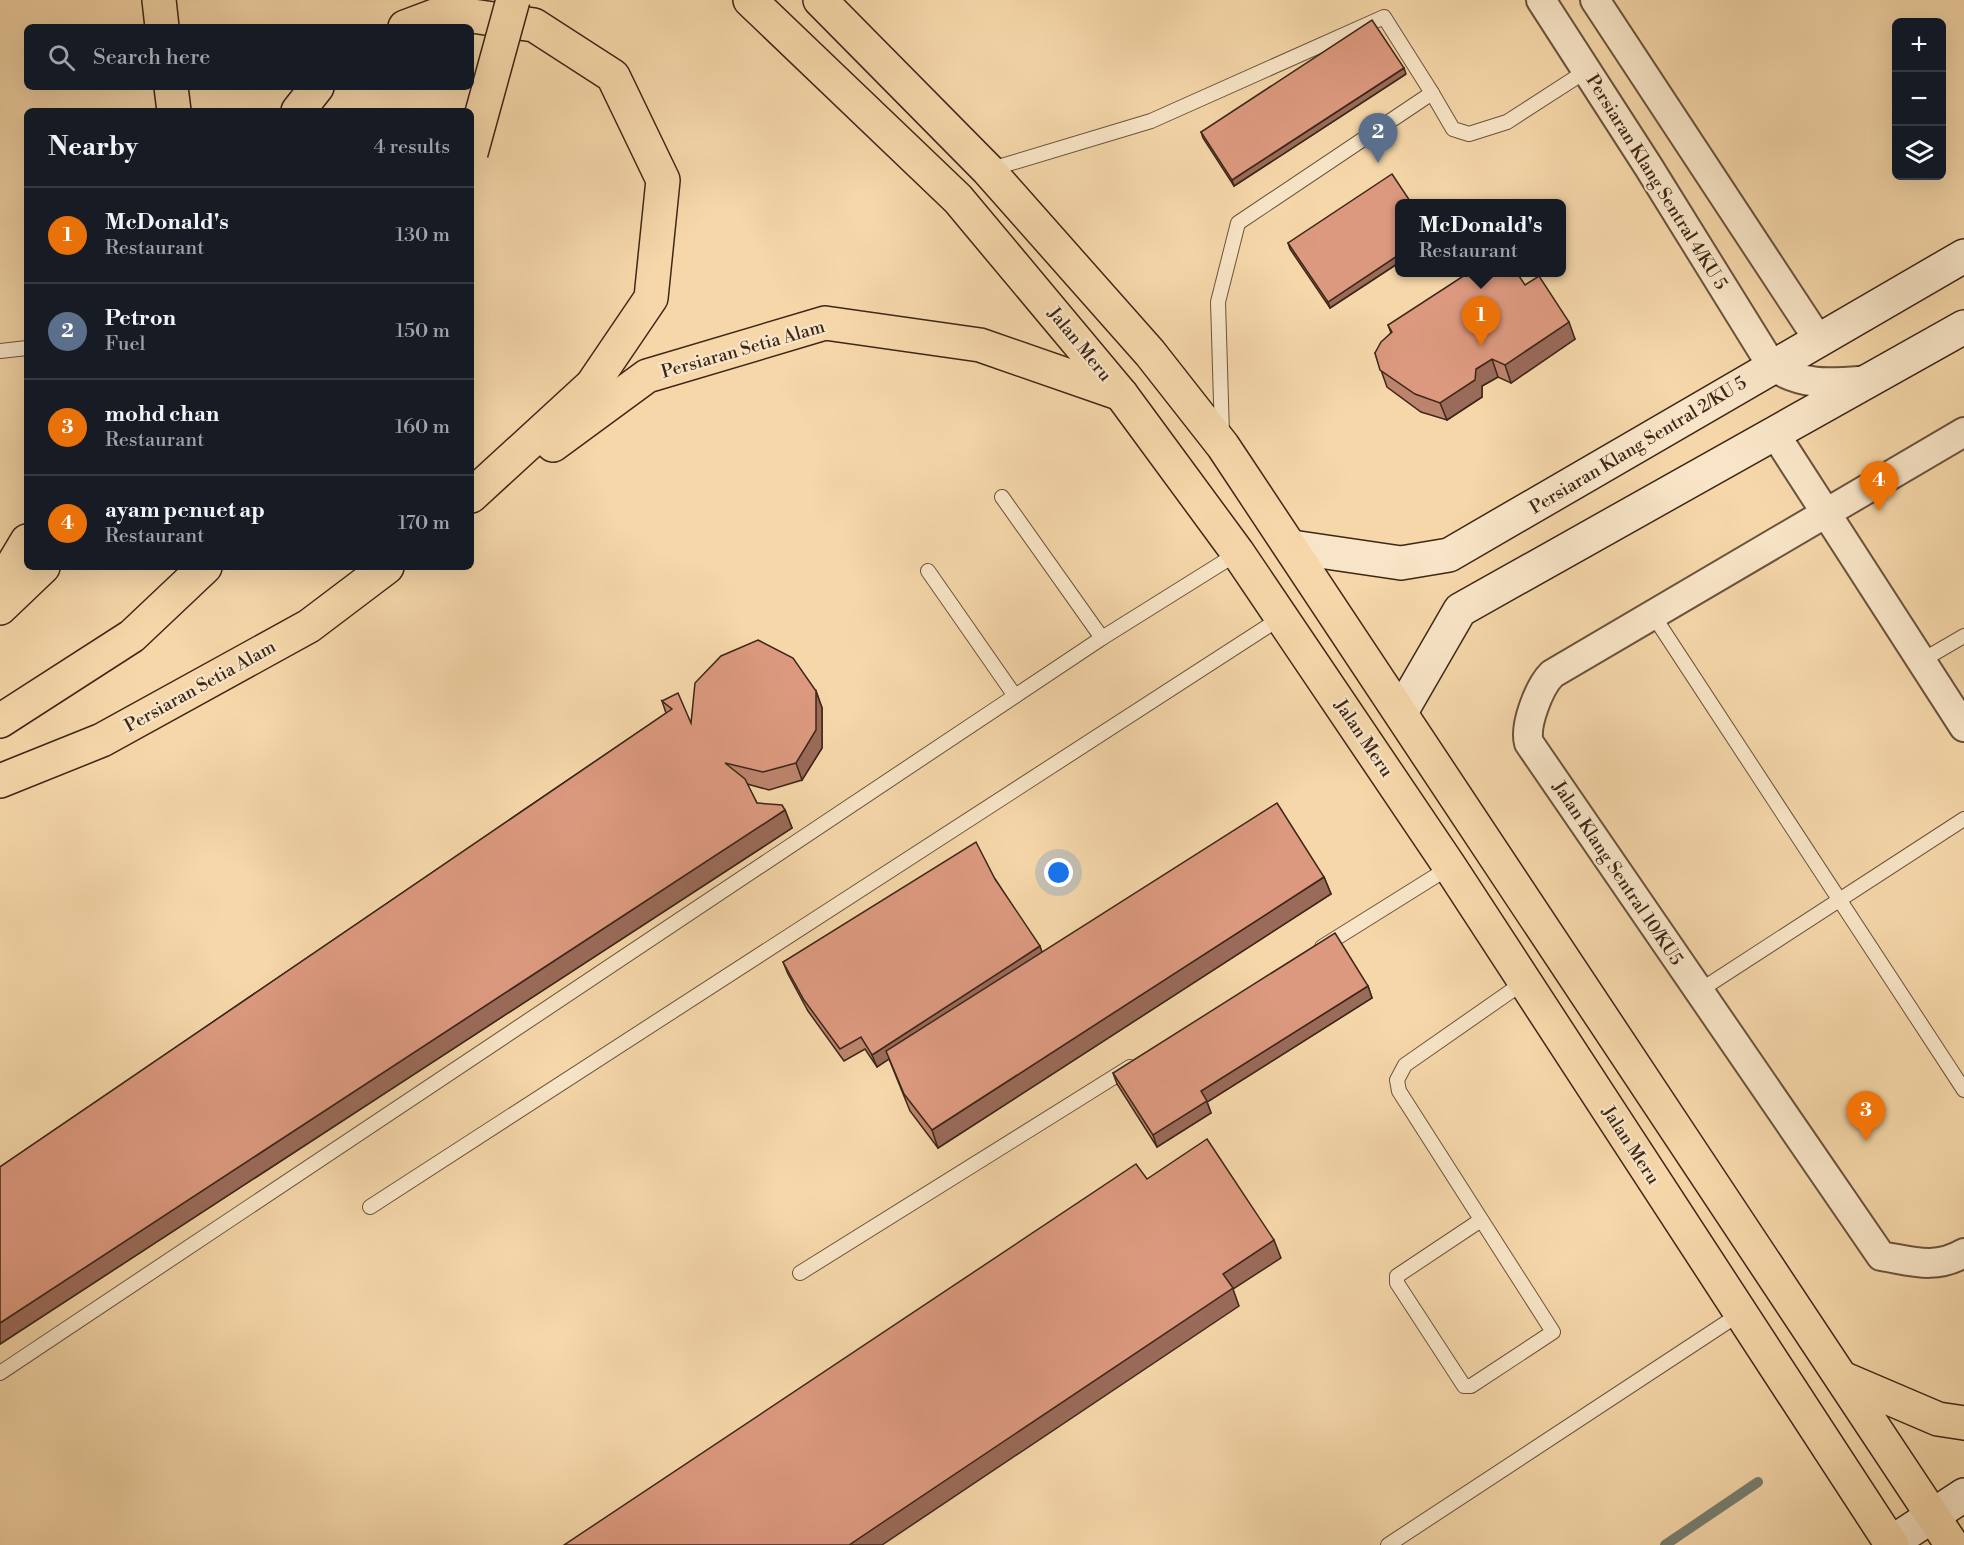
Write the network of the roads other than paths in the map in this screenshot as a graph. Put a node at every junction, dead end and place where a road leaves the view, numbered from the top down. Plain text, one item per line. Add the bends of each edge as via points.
1 (159, 0) edge
2 (513, 0) edge
3 (750, 0) edge
4 (820, 0) edge
5 (1541, 0) edge
6 (1595, 0) edge
7 (162, 24) edge
8 (413, 24) edge
9 (1586, 71) junction
10 (171, 90) edge
11 (315, 90) edge
12 (1432, 93) junction
13 (174, 108) edge
14 (300, 108) edge
15 (474, 142) edge
16 (988, 170) junction
17 (1964, 256) edge
18 (1964, 327) edge
19 (1818, 339) junction
20 (24, 348) edge
21 (0, 351) edge
22 (1772, 366) junction
23 (1869, 380) junction
24 (1121, 394) junction
25 (1964, 432) edge
26 (1775, 434) junction
27 (1223, 446) junction
28 (474, 493) edge
29 (1002, 497) dead end
30 (474, 503) edge
31 (1825, 513) junction
32 (24, 546) edge
33 (1292, 547) junction
34 (1238, 553) junction
35 (40, 570) edge
36 (202, 570) edge
37 (383, 570) edge
38 (928, 571) dead end
39 (0, 586) edge
40 (0, 608) edge
41 (1653, 615) junction
42 (1282, 617) junction
43 (1964, 636) edge
44 (1102, 638) junction
45 (1921, 661) junction
46 (1015, 696) junction
47 (1401, 712) junction
48 (0, 721) edge
49 (1964, 727) edge
50 (0, 781) edge
51 (1964, 819) edge
52 (1450, 867) junction
53 (1840, 899) junction
54 (1308, 956) edge
55 (1524, 982) junction
56 (1699, 991) junction
57 (1146, 1057) edge
58 (1964, 1090) edge
59 (370, 1207) dead end
60 (1481, 1220) junction
61 (1964, 1253) edge
62 (800, 1273) dead end
63 (1741, 1313) junction
64 (0, 1373) edge
65 (1842, 1378) junction
66 (1964, 1422) edge
67 (1964, 1495) edge
68 (1932, 1515) junction
69 (1891, 1544) edge
70 (1388, 1545) edge
71 (1952, 1545) edge

1 - 7 highway
2 - 15 highway, bridge
3 - 24 highway, Jalan Meru via 958,199
4 - 16 highway
5 - 9 street, Persiaran Klang Sentral 4/KU 5
6 - 19 street
8 - 28 highway via 445,12 534,25 614,76 663,180 651,298 592,385
9 - 12 lane via 1508,122 1469,134 1453,129
9 - 22 street, Persiaran Klang Sentral 4/KU 5
10 - 13 highway
11 - 14 highway
12 - 16 lane via 1383,17 1151,121
12 - 27 lane via 1238,223 1218,303
16 - 27 highway via 1150,353
17 - 19 street, Persiaran Klang Sentral 2/KU 5
18 - 23 street
19 - 22 street, Persiaran Klang Sentral 2/KU 5
20 - 21 lane
22 - 23 street via 1790,378 1811,382
22 - 33 street, Persiaran Klang Sentral 2/KU 5 via 1449,555 1401,563
23 - 26 street
24 - 30 highway, Persiaran Setia Alam via 980,345 825,323 647,376
24 - 34 highway, Jalan Meru
25 - 31 street, Jalan Klang Sentral 10/KU5
26 - 31 street
26 - 47 street via 1460,610
27 - 33 highway
29 - 44 lane
31 - 41 street, Jalan Klang Sentral 10/KU5
31 - 45 street
32 - 39 highway
33 - 47 highway
34 - 42 highway, Jalan Meru
34 - 44 lane
35 - 40 highway
36 - 48 highway via 132,636
37 - 50 highway, Persiaran Setia Alam via 309,626 102,740
38 - 46 lane
41 - 53 lane
41 - 56 street, Jalan Klang Sentral 10/KU5 via 1542,683 1526,735
42 - 52 highway, Jalan Meru
42 - 59 lane
43 - 45 lane
44 - 46 lane
45 - 49 street
46 - 64 lane
47 - 65 highway
51 - 53 lane
52 - 54 lane
52 - 55 highway, Jalan Meru
53 - 56 lane
53 - 58 lane
55 - 60 lane via 1405,1065 1397,1080 1399,1091
55 - 63 highway, Jalan Meru
56 - 61 street, Jalan Klang Sentral 10/KU5 via 1881,1256 1935,1264 1949,1262
57 - 62 lane
60 - 60 lane via 1553,1332 1471,1386 1464,1386 1397,1283 1397,1276
63 - 69 highway, Jalan Meru
63 - 70 lane
65 - 66 highway via 1938,1419
65 - 68 highway
67 - 68 street
68 - 69 street
68 - 71 highway

